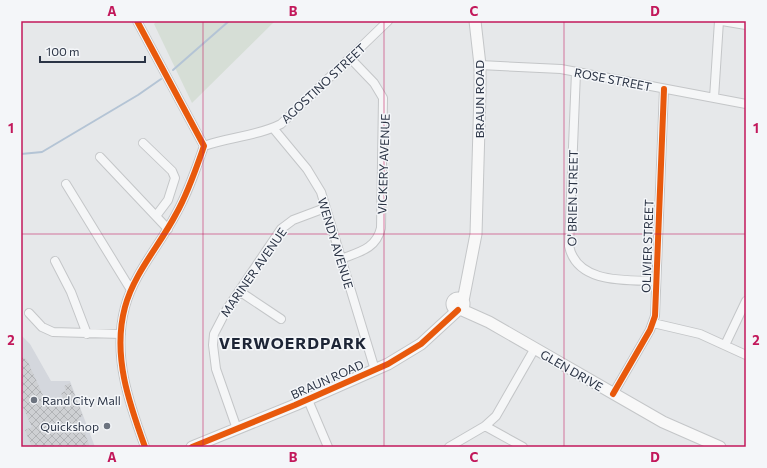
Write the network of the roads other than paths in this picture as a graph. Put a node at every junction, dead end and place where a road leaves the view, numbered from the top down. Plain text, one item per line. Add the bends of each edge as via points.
1 (137, 21) edge
2 (388, 21) edge
3 (475, 21) edge
4 (721, 21) edge
5 (746, 26) edge
6 (350, 58) junction
7 (480, 65) junction
8 (576, 72) junction
9 (664, 89) junction
10 (714, 98) junction
11 (746, 104) edge
12 (273, 128) junction
13 (143, 142) dead end
14 (204, 146) junction
15 (100, 156) dead end
16 (66, 184) dead end
17 (325, 208) junction
18 (156, 216) junction
19 (168, 229) junction
20 (341, 259) junction
21 (55, 261) dead end
22 (656, 281) junction
23 (131, 290) junction
24 (239, 292) junction
25 (746, 301) edge
26 (459, 304) junction
27 (29, 313) dead end
28 (281, 319) dead end
29 (653, 323) junction
30 (87, 334) junction
31 (121, 334) junction
32 (725, 345) junction
33 (535, 348) junction
34 (746, 355) edge
35 (375, 370) junction
36 (613, 394) junction
37 (308, 400) junction
38 (485, 426) junction
39 (237, 430) junction
40 (145, 447) edge
41 (192, 447) edge
42 (328, 447) edge
43 (449, 447) edge
44 (523, 447) edge
45 (720, 447) edge

1 - 14 street
2 - 6 street, AGOSTINO STREET
3 - 7 street, BRAUN ROAD
4 - 5 street
4 - 10 street
6 - 12 street, AGOSTINO STREET via 287,120
6 - 20 street, VICKERY AVENUE via 374,83 383,98 381,228 373,245
7 - 8 street, ROSE STREET via 550,68
7 - 26 street, BRAUN ROAD via 476,234 469,272
8 - 9 street, ROSE STREET
8 - 22 street, O' BRIEN STREET via 569,246 573,259 583,268 604,278
9 - 10 street, ROSE STREET
9 - 22 street, OLIVIER STREET
10 - 11 street, ROSE STREET
12 - 14 street, AGOSTINO STREET
12 - 17 street, WENDY AVENUE via 317,184
13 - 18 street via 172,171 175,178 168,200
14 - 19 street via 185,197
15 - 18 street
16 - 23 street
17 - 20 street, WENDY AVENUE
17 - 24 street, MARINER AVENUE via 293,220 280,229
18 - 19 street
19 - 23 street
20 - 35 street, WENDY AVENUE
21 - 30 street via 71,292
22 - 29 street, OLIVIER STREET
23 - 31 street
24 - 28 street
24 - 39 street, MARINER AVENUE via 219,322 213,345 214,362
25 - 32 street
26 - 33 street, GLEN DRIVE
26 - 35 street, BRAUN ROAD via 411,351
27 - 30 street via 47,330
29 - 32 street via 694,332
29 - 36 street, OLIVIER STREET
30 - 31 street
31 - 40 street via 124,383
32 - 34 street
33 - 36 street, GLEN DRIVE
33 - 38 street via 502,408
35 - 37 street, BRAUN ROAD
36 - 45 street, GLEN DRIVE via 664,422
37 - 39 street, BRAUN ROAD
37 - 42 street
38 - 43 street
38 - 44 street
39 - 41 street, BRAUN ROAD

